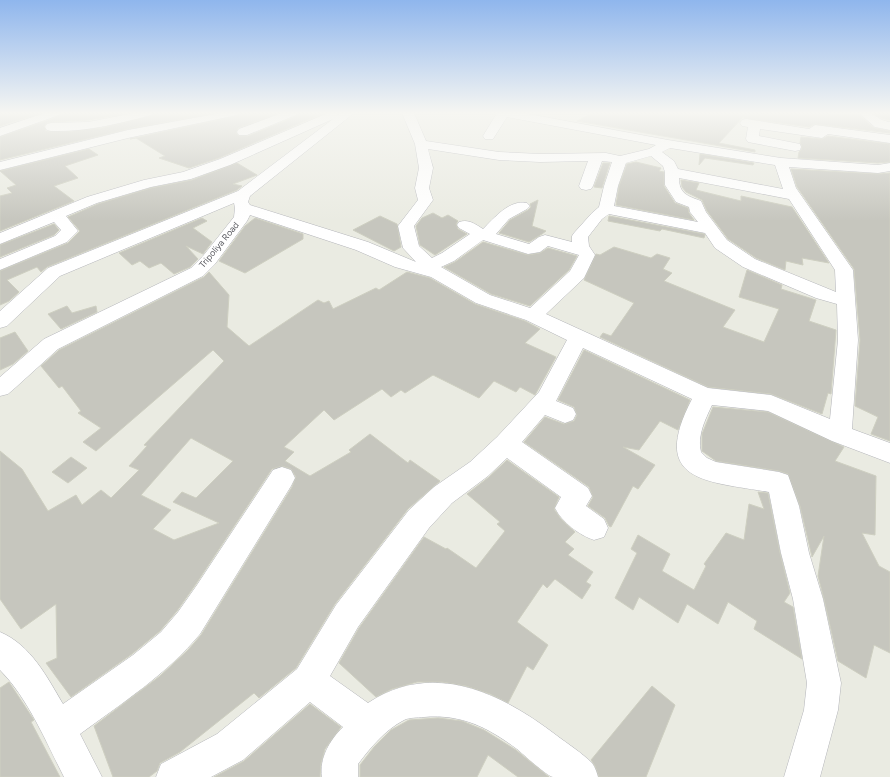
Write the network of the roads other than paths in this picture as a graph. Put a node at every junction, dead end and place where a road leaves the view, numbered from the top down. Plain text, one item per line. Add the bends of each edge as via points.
1 (65, 149) edge
2 (255, 149) edge
3 (305, 149) edge
4 (422, 149) edge
5 (455, 149) edge
6 (657, 149) edge
7 (701, 149) edge
8 (799, 149) edge
9 (804, 149) edge
10 (823, 149) edge
11 (652, 152) junction
12 (596, 158) junction
13 (620, 160) junction
14 (781, 162) junction
15 (0, 166) edge
16 (847, 167) junction
17 (890, 167) edge
18 (672, 172) junction
19 (890, 180) edge
20 (586, 186) dead end
21 (795, 196) junction
22 (243, 201) junction
23 (522, 206) dead end
24 (606, 209) junction
25 (56, 214) junction
26 (465, 225) dead end
27 (712, 230) junction
28 (483, 235) junction
29 (0, 239) edge
30 (585, 251) junction
31 (0, 265) edge
32 (434, 270) junction
33 (846, 301) junction
34 (533, 316) junction
35 (0, 322) edge
36 (578, 338) junction
37 (0, 388) edge
38 (705, 396) junction
39 (840, 434) junction
40 (506, 444) junction
41 (890, 453) edge
42 (282, 478) dead end
43 (594, 528) dead end
44 (0, 648) edge
45 (308, 681) junction
46 (369, 725) junction
47 (58, 729) junction
48 (84, 777) edge
49 (174, 777) edge
50 (340, 777) edge
51 (580, 777) edge
52 (802, 777) edge

1 - 15 street
2 - 25 street via 192,173 115,192
3 - 22 street
4 - 32 street via 426,168 422,188 426,200 406,226 411,248
5 - 12 street via 499,156
6 - 11 street
7 - 14 street
8 - 9 street via 795,152
10 - 16 street via 829,163
11 - 13 street
11 - 18 street via 669,164
12 - 13 street
12 - 20 street
13 - 24 street
14 - 16 street
14 - 21 street via 789,188
16 - 17 street
16 - 19 street
18 - 21 street
18 - 27 street via 672,185 681,199 696,204 698,212
21 - 33 street via 844,270
22 - 32 street via 401,263
22 - 35 street via 54,272
22 - 37 street, Tripoliya Road via 242,218 197,272 51,344
23 - 28 street via 504,216
24 - 27 street
24 - 30 street via 580,236 581,246
25 - 29 street
25 - 31 street via 70,231 68,234
26 - 28 street
27 - 33 street via 721,244 749,263
28 - 30 street via 528,249 545,240
28 - 32 street via 448,257
30 - 34 street via 585,260 578,274
32 - 34 street via 483,299
33 - 39 street via 848,340
34 - 36 street
36 - 38 street
36 - 40 street via 547,398 553,410
38 - 39 street via 771,403
38 - 52 street via 690,431 688,450 692,461 714,472 779,483 786,506 824,683 822,710
39 - 41 street
40 - 43 street via 579,496 568,508
40 - 45 street via 479,469 443,494 419,519 347,616
42 - 47 street via 208,595 172,643
44 - 47 street via 24,672
45 - 46 street
45 - 49 street via 230,747
46 - 50 street via 343,754 338,768
46 - 51 street via 393,708 410,701 455,701 483,709 508,722
47 - 48 street

